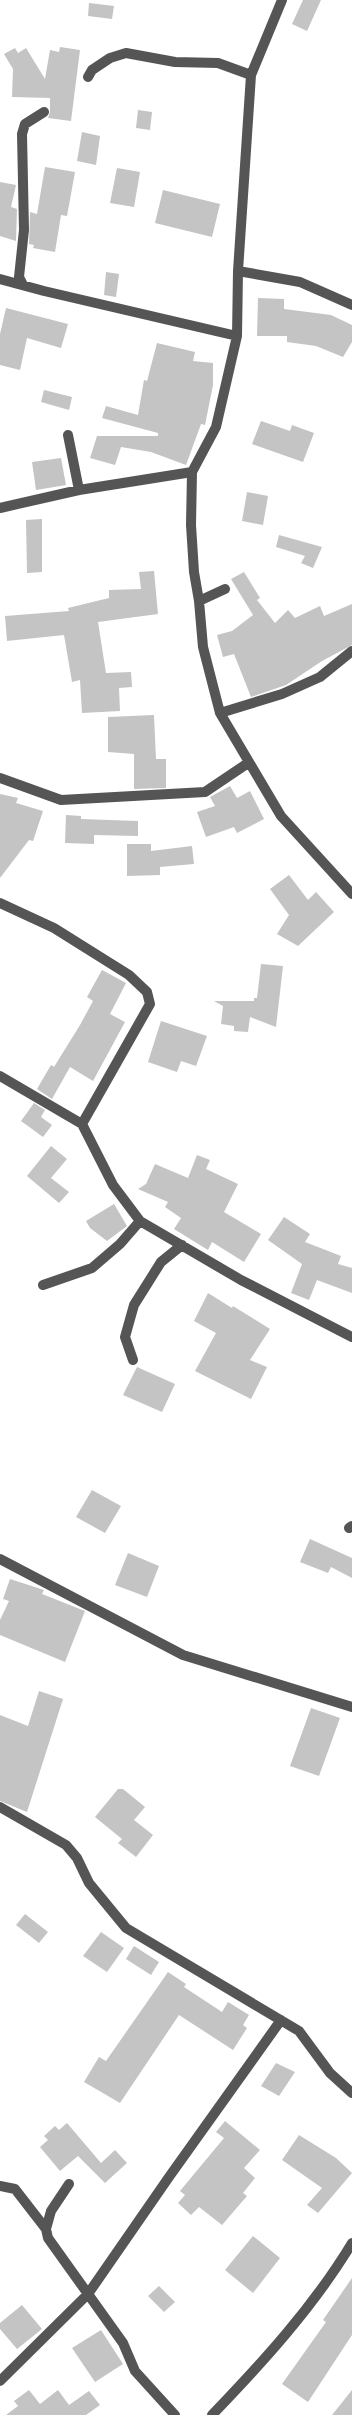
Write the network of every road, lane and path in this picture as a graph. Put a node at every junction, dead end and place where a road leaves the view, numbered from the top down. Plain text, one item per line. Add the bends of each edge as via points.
1 (282, 0) edge
2 (251, 74) junction
3 (88, 77) dead end
4 (44, 112) dead end
5 (238, 271) junction
6 (0, 279) edge
7 (23, 285) junction
8 (352, 305) edge
9 (237, 336) junction
10 (68, 435) dead end
11 (192, 472) junction
12 (79, 490) junction
13 (0, 508) edge
14 (224, 589) dead end
15 (199, 601) junction
16 (352, 651) edge
17 (220, 713) junction
18 (248, 763) junction
19 (0, 778) edge
20 (352, 894) edge
21 (0, 903) edge
22 (0, 1076) edge
23 (82, 1124) junction
24 (140, 1221) junction
25 (182, 1245) junction
26 (43, 1285) dead end
27 (352, 1337) edge
28 (133, 1360) dead end
29 (0, 1559) edge
30 (352, 1707) edge
31 (0, 1807) edge
32 (281, 2020) junction
33 (352, 2093) edge
34 (69, 2184) dead end
35 (0, 2186) edge
36 (46, 2229) junction
37 (352, 2243) edge
38 (88, 2294) junction
39 (0, 2381) edge
40 (175, 2415) edge
41 (212, 2415) edge

1 - 2 street
2 - 3 street via 218,63 174,62 126,53 110,58 92,70
2 - 5 street
4 - 7 street via 25,124 22,134 24,230 19,277
5 - 8 street via 300,282
5 - 9 street
6 - 7 street
7 - 9 street
9 - 11 street via 216,427
10 - 12 street
11 - 12 street
11 - 15 street via 191,525
12 - 13 street
14 - 15 street
15 - 17 street via 203,647
16 - 17 street via 320,677 282,694
17 - 18 street
18 - 19 street via 205,792 61,800
18 - 20 street via 281,816
21 - 23 street via 54,928 129,975 147,992 150,1004
22 - 23 street
23 - 24 street via 113,1185
24 - 25 street
24 - 26 street via 120,1244 92,1268
25 - 27 street via 241,1280
25 - 28 street via 161,1262 134,1305 125,1337
29 - 30 street via 183,1655
31 - 32 street via 66,1845 77,1858 89,1883 126,1928
32 - 33 street via 299,2031 330,2073
32 - 38 street via 139,2218
34 - 36 street via 50,2210
35 - 36 street via 15,2189
36 - 38 street via 48,2238
37 - 41 street via 334,2273 282,2339
38 - 39 street
38 - 40 street via 123,2343 135,2371

